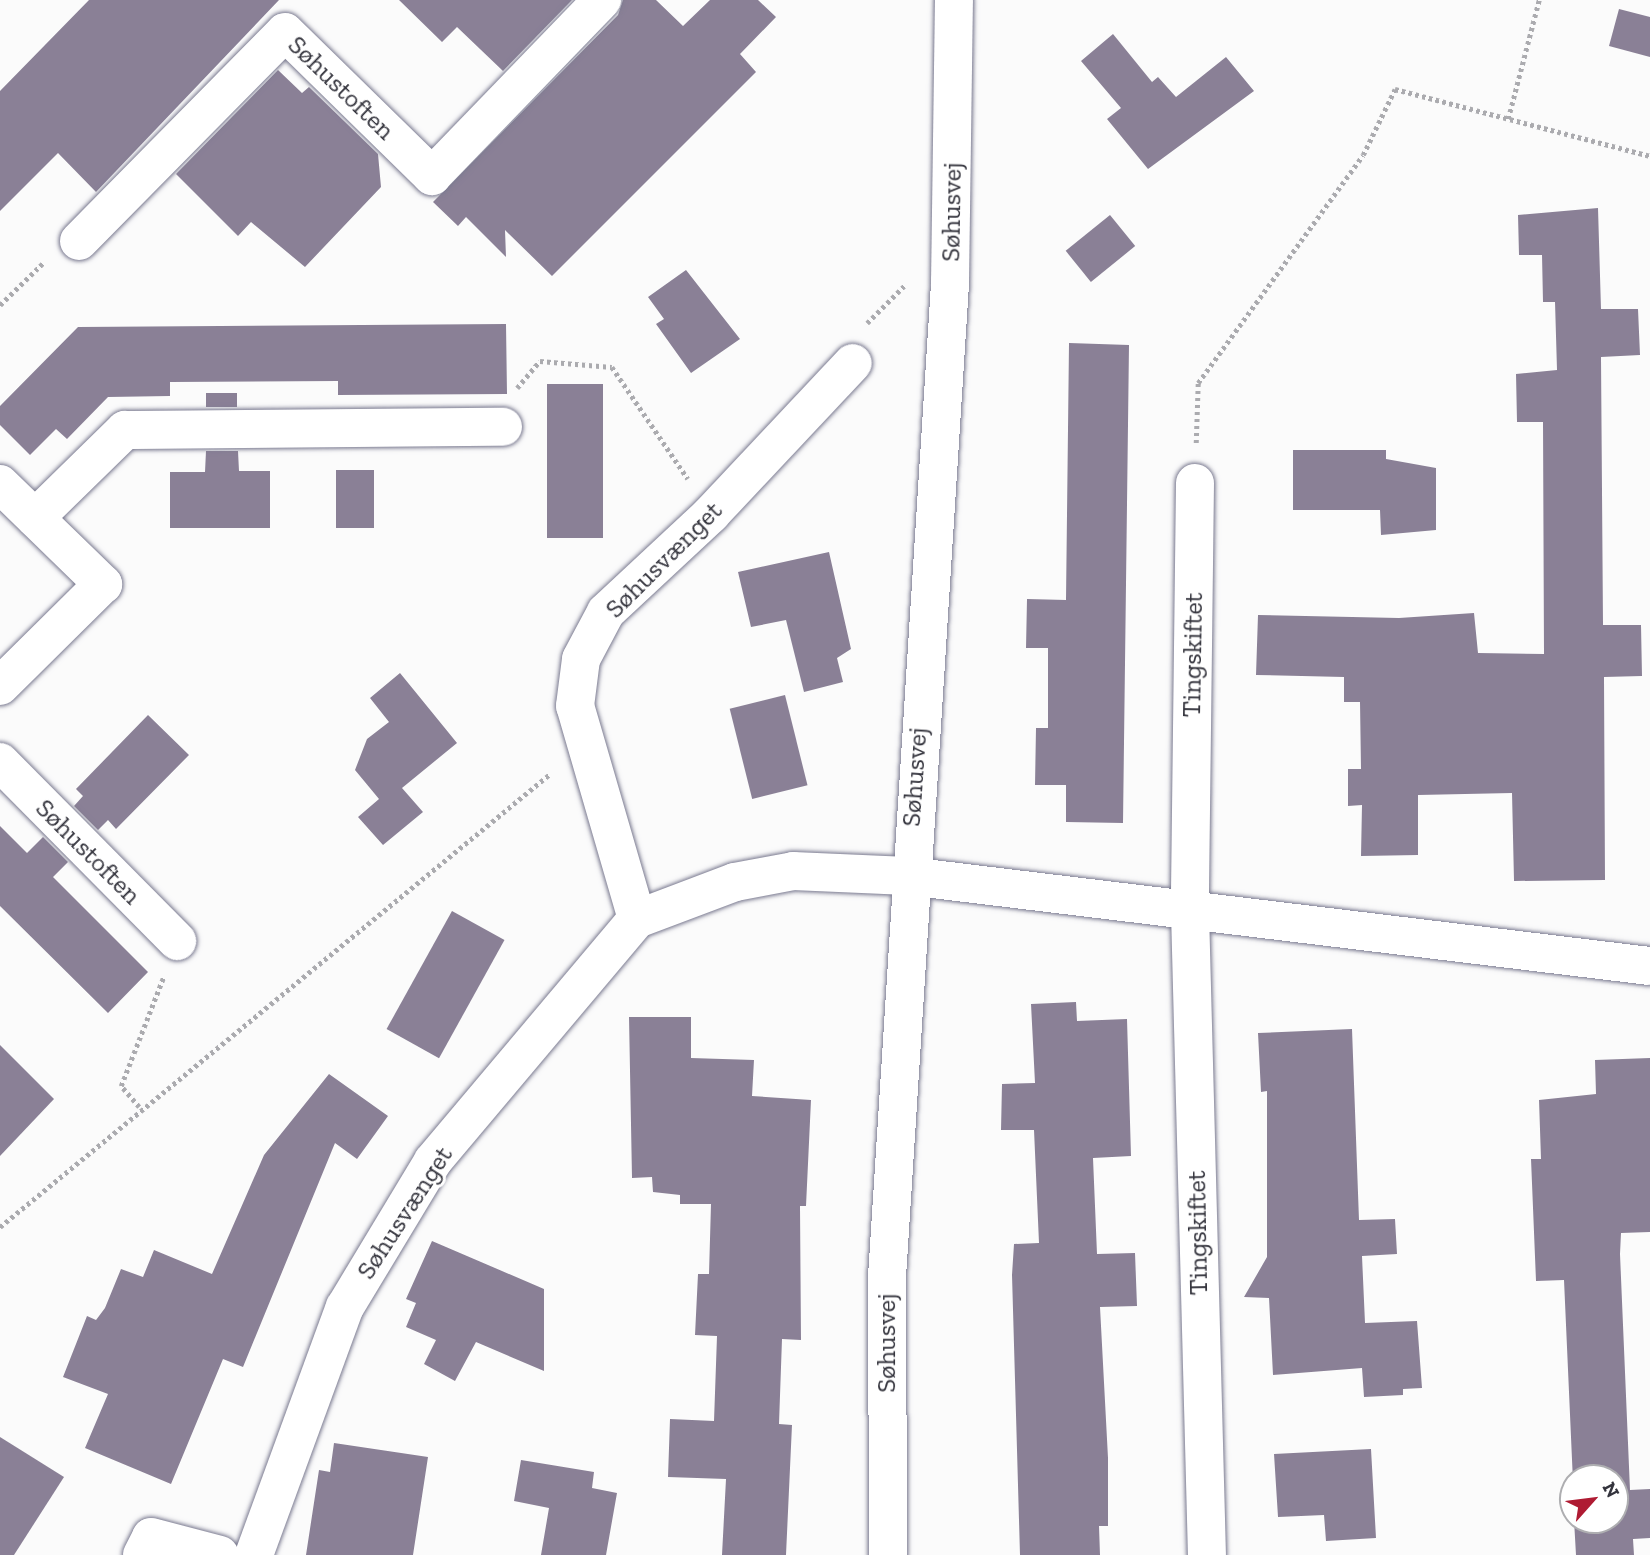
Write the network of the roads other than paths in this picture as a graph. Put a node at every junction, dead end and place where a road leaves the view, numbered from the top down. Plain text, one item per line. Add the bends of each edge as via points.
1 (602, 0) edge
2 (954, 0) edge
3 (79, 241) road end
4 (853, 363) road end
5 (503, 427) road end
6 (1195, 483) road end
7 (0, 484) edge
8 (35, 518) junction
9 (0, 686) edge
10 (0, 762) edge
11 (908, 876) junction
12 (1190, 912) junction
13 (637, 919) junction
14 (177, 941) road end
15 (1650, 966) edge
16 (142, 1555) edge
17 (220, 1555) edge
18 (254, 1555) edge
19 (888, 1555) edge
20 (1206, 1555) edge

1 - 3 street, Søhustoften via 432,176 285,32
2 - 11 street, Søhusvej via 950,283
4 - 13 street, Søhusvænget via 711,514 606,612 581,659 575,706
5 - 8 street via 125,430
6 - 12 street, Tingskiftet
7 - 8 street
8 - 9 street via 103,584
10 - 14 street, Søhustoften
11 - 12 street
11 - 13 street, Søhusvænget via 793,871 734,882
11 - 19 street, Søhusvej via 887,1277
12 - 15 street
12 - 20 street, Tingskiftet
13 - 18 street, Søhusvænget via 427,1172 345,1307
16 - 17 street via 151,1537

